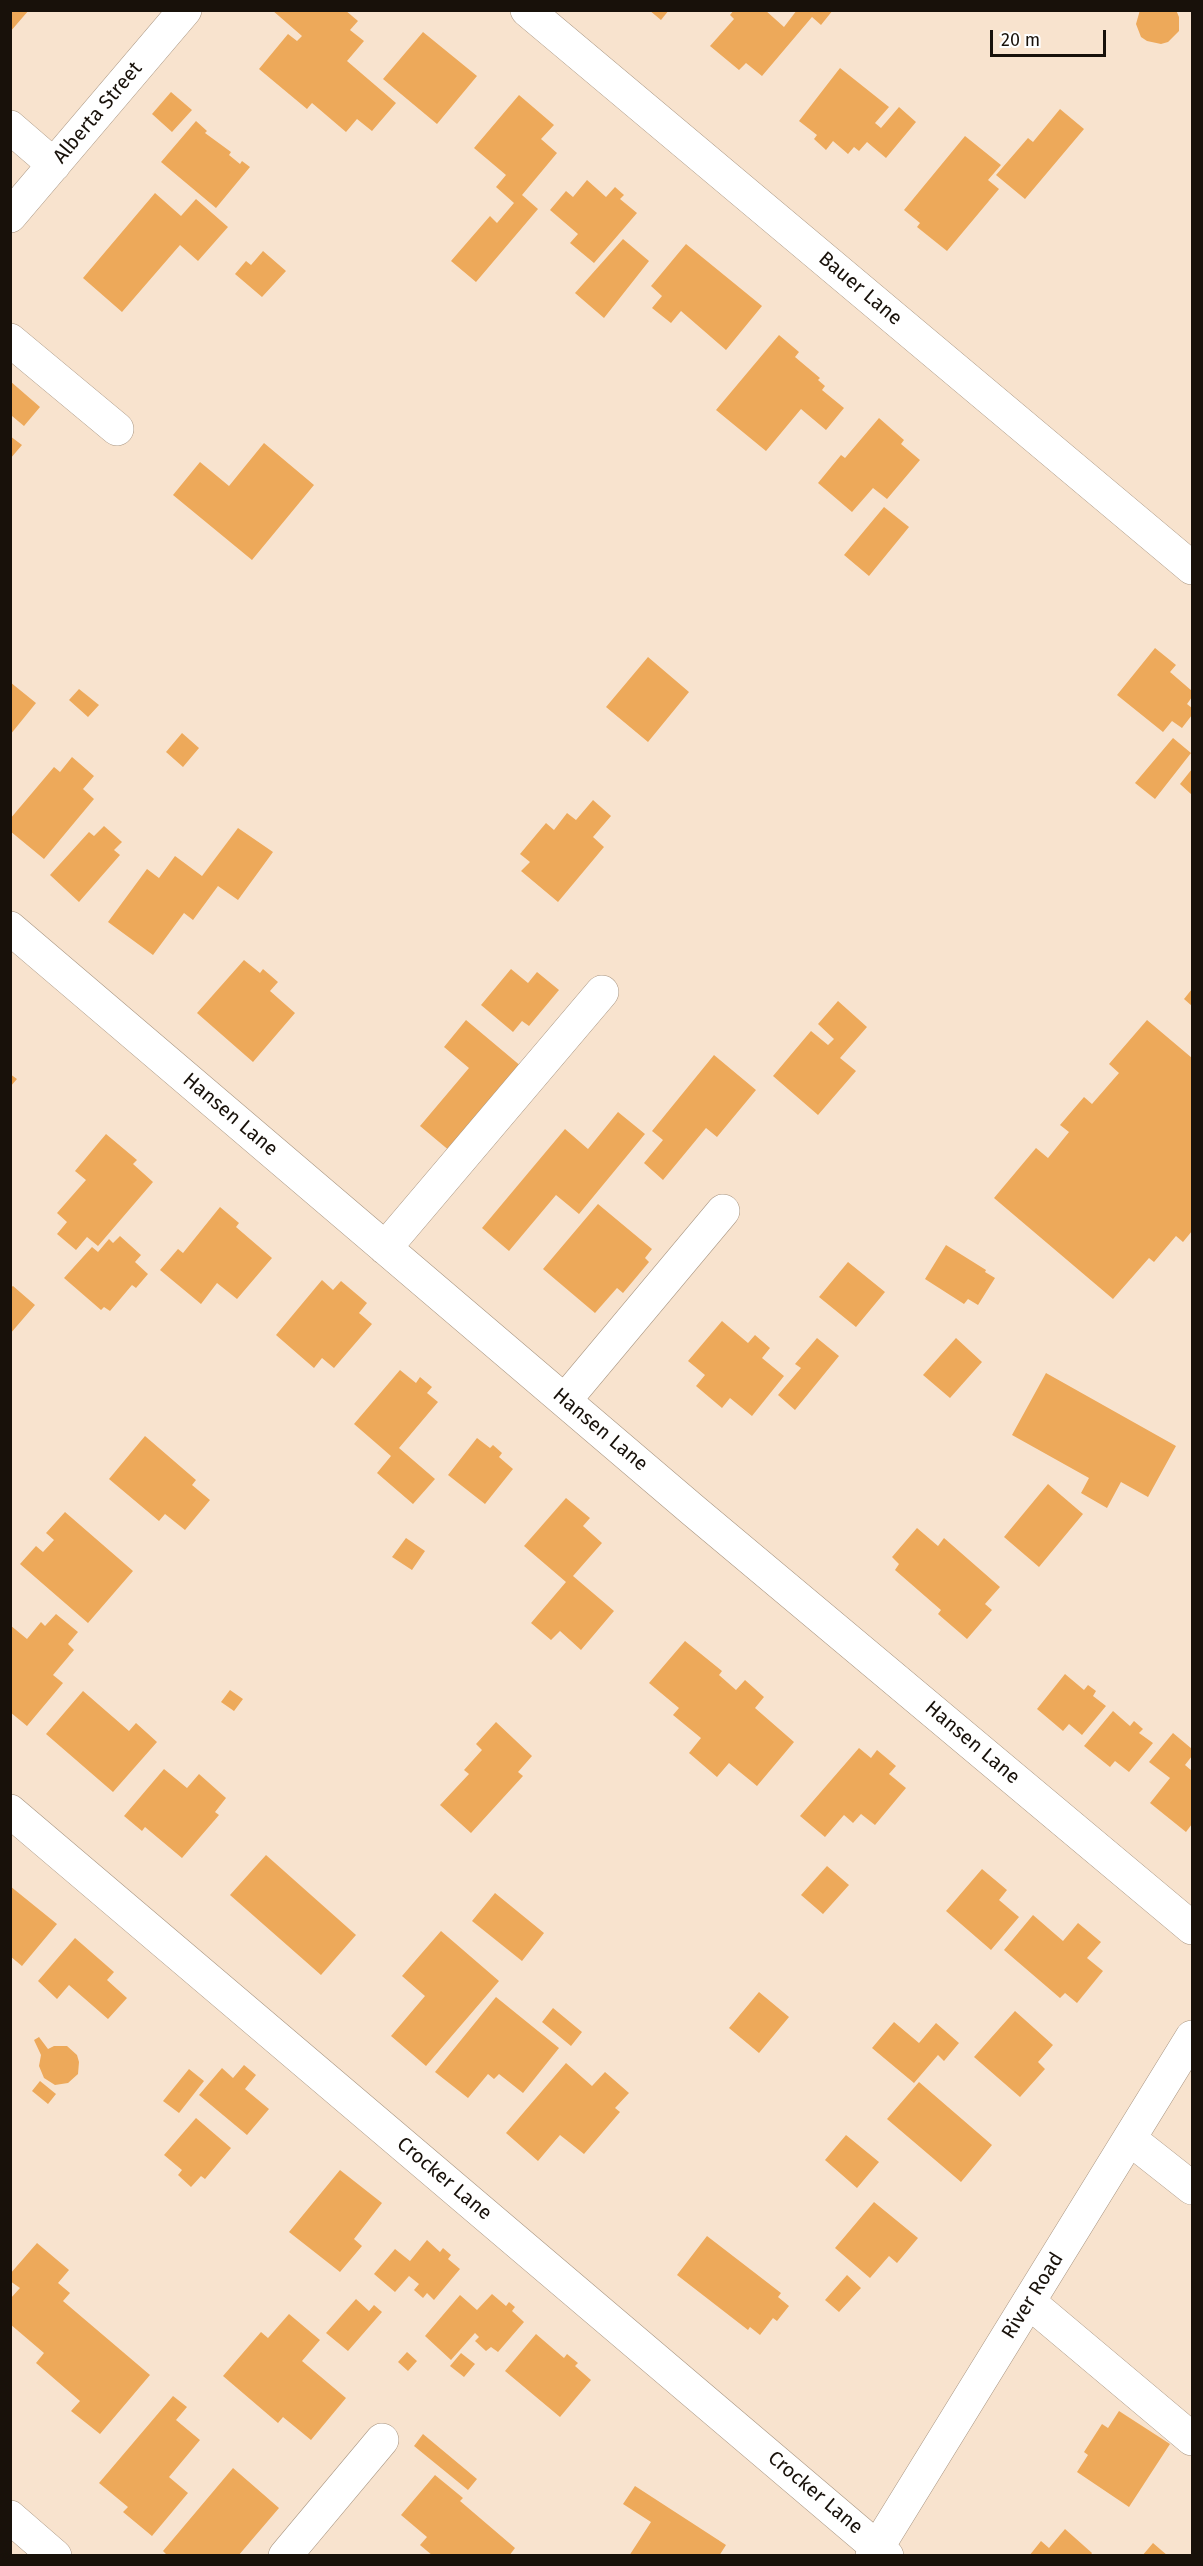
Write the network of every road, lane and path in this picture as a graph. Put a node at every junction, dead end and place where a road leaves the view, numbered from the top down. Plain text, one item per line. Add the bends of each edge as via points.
1 (185, 10) edge
2 (526, 10) edge
3 (10, 127) edge
4 (54, 165) junction
5 (10, 216) edge
6 (10, 340) edge
7 (117, 429) dead end
8 (1192, 568) edge
9 (10, 928) edge
10 (602, 992) dead end
11 (723, 1211) dead end
12 (385, 1248) junction
13 (565, 1400) junction
14 (10, 1811) edge
15 (1192, 1928) edge
16 (1192, 2037) edge
17 (1130, 2139) junction
18 (1192, 2188) edge
19 (1029, 2302) junction
20 (1192, 2439) edge
21 (382, 2440) dead end
22 (10, 2517) edge
23 (879, 2553) edge
24 (56, 2556) edge
25 (285, 2556) edge

1 - 4 street, Alberta Street
2 - 8 street, Bauer Lane
3 - 4 street
4 - 5 street, Alberta Street
6 - 7 street
9 - 12 street, Hansen Lane
10 - 12 street
11 - 13 street
12 - 13 street, Hansen Lane
13 - 15 street, Hansen Lane
14 - 23 street, Crocker Lane
16 - 17 street, River Road
17 - 18 street
17 - 19 street, River Road
19 - 20 street
19 - 23 street, River Road
21 - 25 street
22 - 24 street

